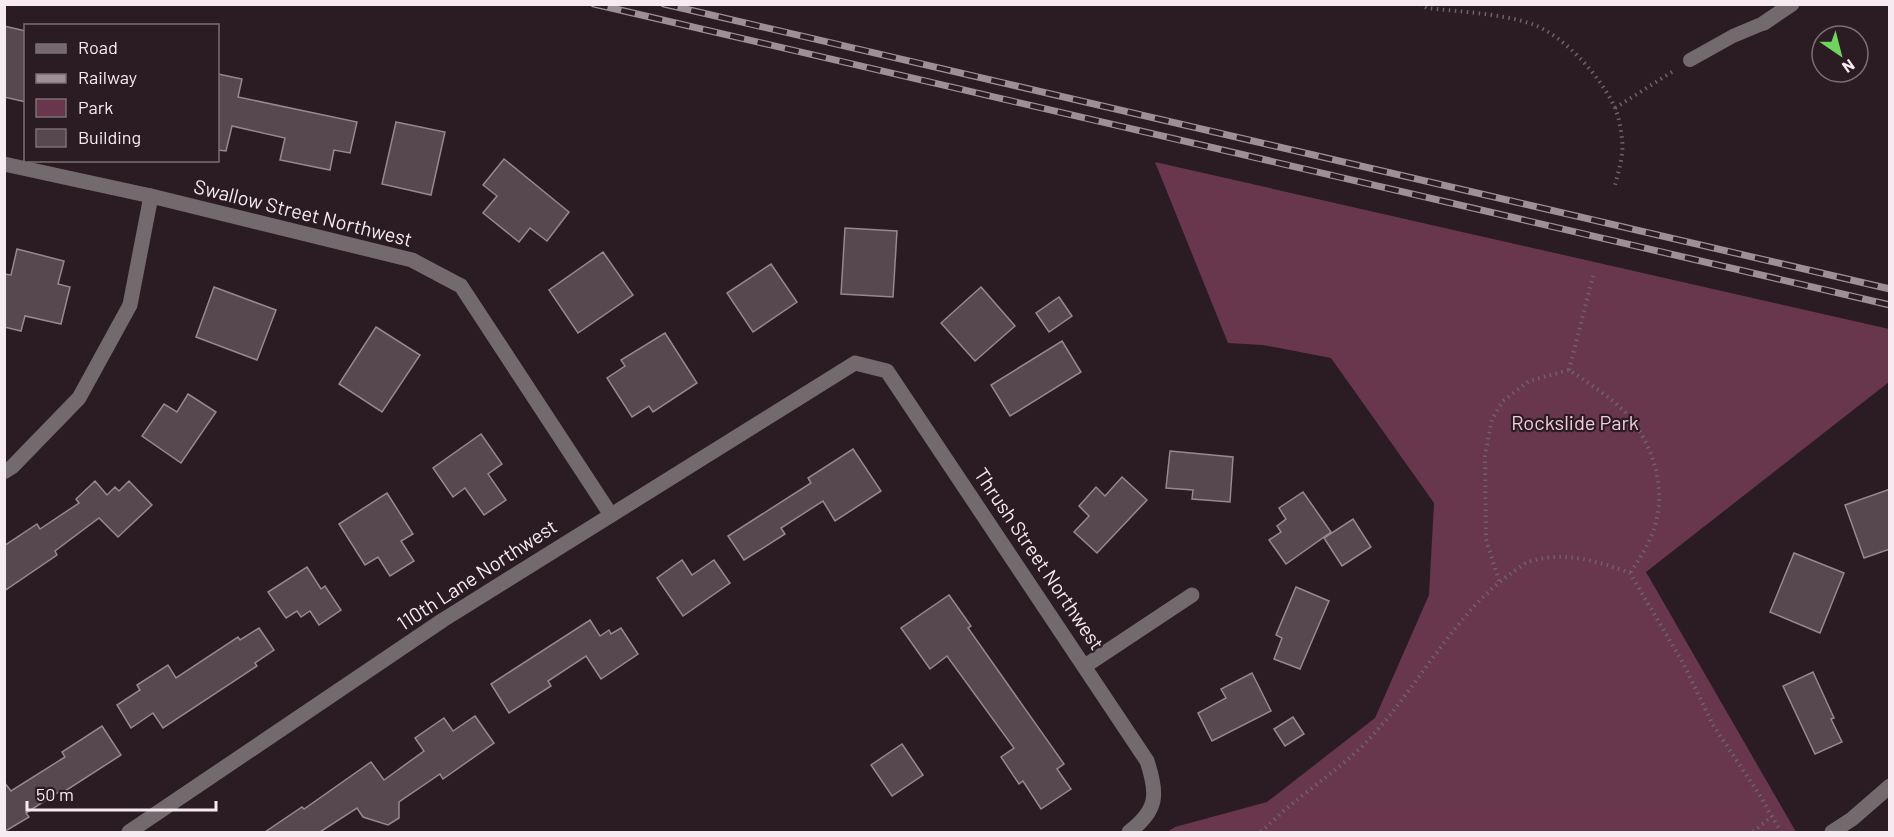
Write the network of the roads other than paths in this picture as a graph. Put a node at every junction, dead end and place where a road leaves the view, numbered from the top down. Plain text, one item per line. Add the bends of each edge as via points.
1 (1792, 4) edge
2 (1764, 23) joint
3 (1690, 60) road end
4 (4, 164) edge
5 (151, 196) junction
6 (855, 363) joint
7 (4, 472) edge
8 (611, 515) junction
9 (1192, 595) dead end
10 (1085, 666) junction
11 (1890, 786) edge
12 (129, 832) edge
13 (1129, 832) edge
14 (1832, 832) edge

1 - 2 street
2 - 3 lane
4 - 5 street, Swallow Street Northwest
5 - 7 street via 130,305 79,398
5 - 8 street, Swallow Street Northwest via 412,260 461,286
6 - 8 street, 110th Lane Northwest
6 - 10 street, Thrush Street Northwest via 886,371
8 - 12 street, 110th Lane Northwest via 443,620
9 - 10 street
10 - 13 street, Thrush Street Northwest via 1147,761 1154,784 1153,806
11 - 14 street

